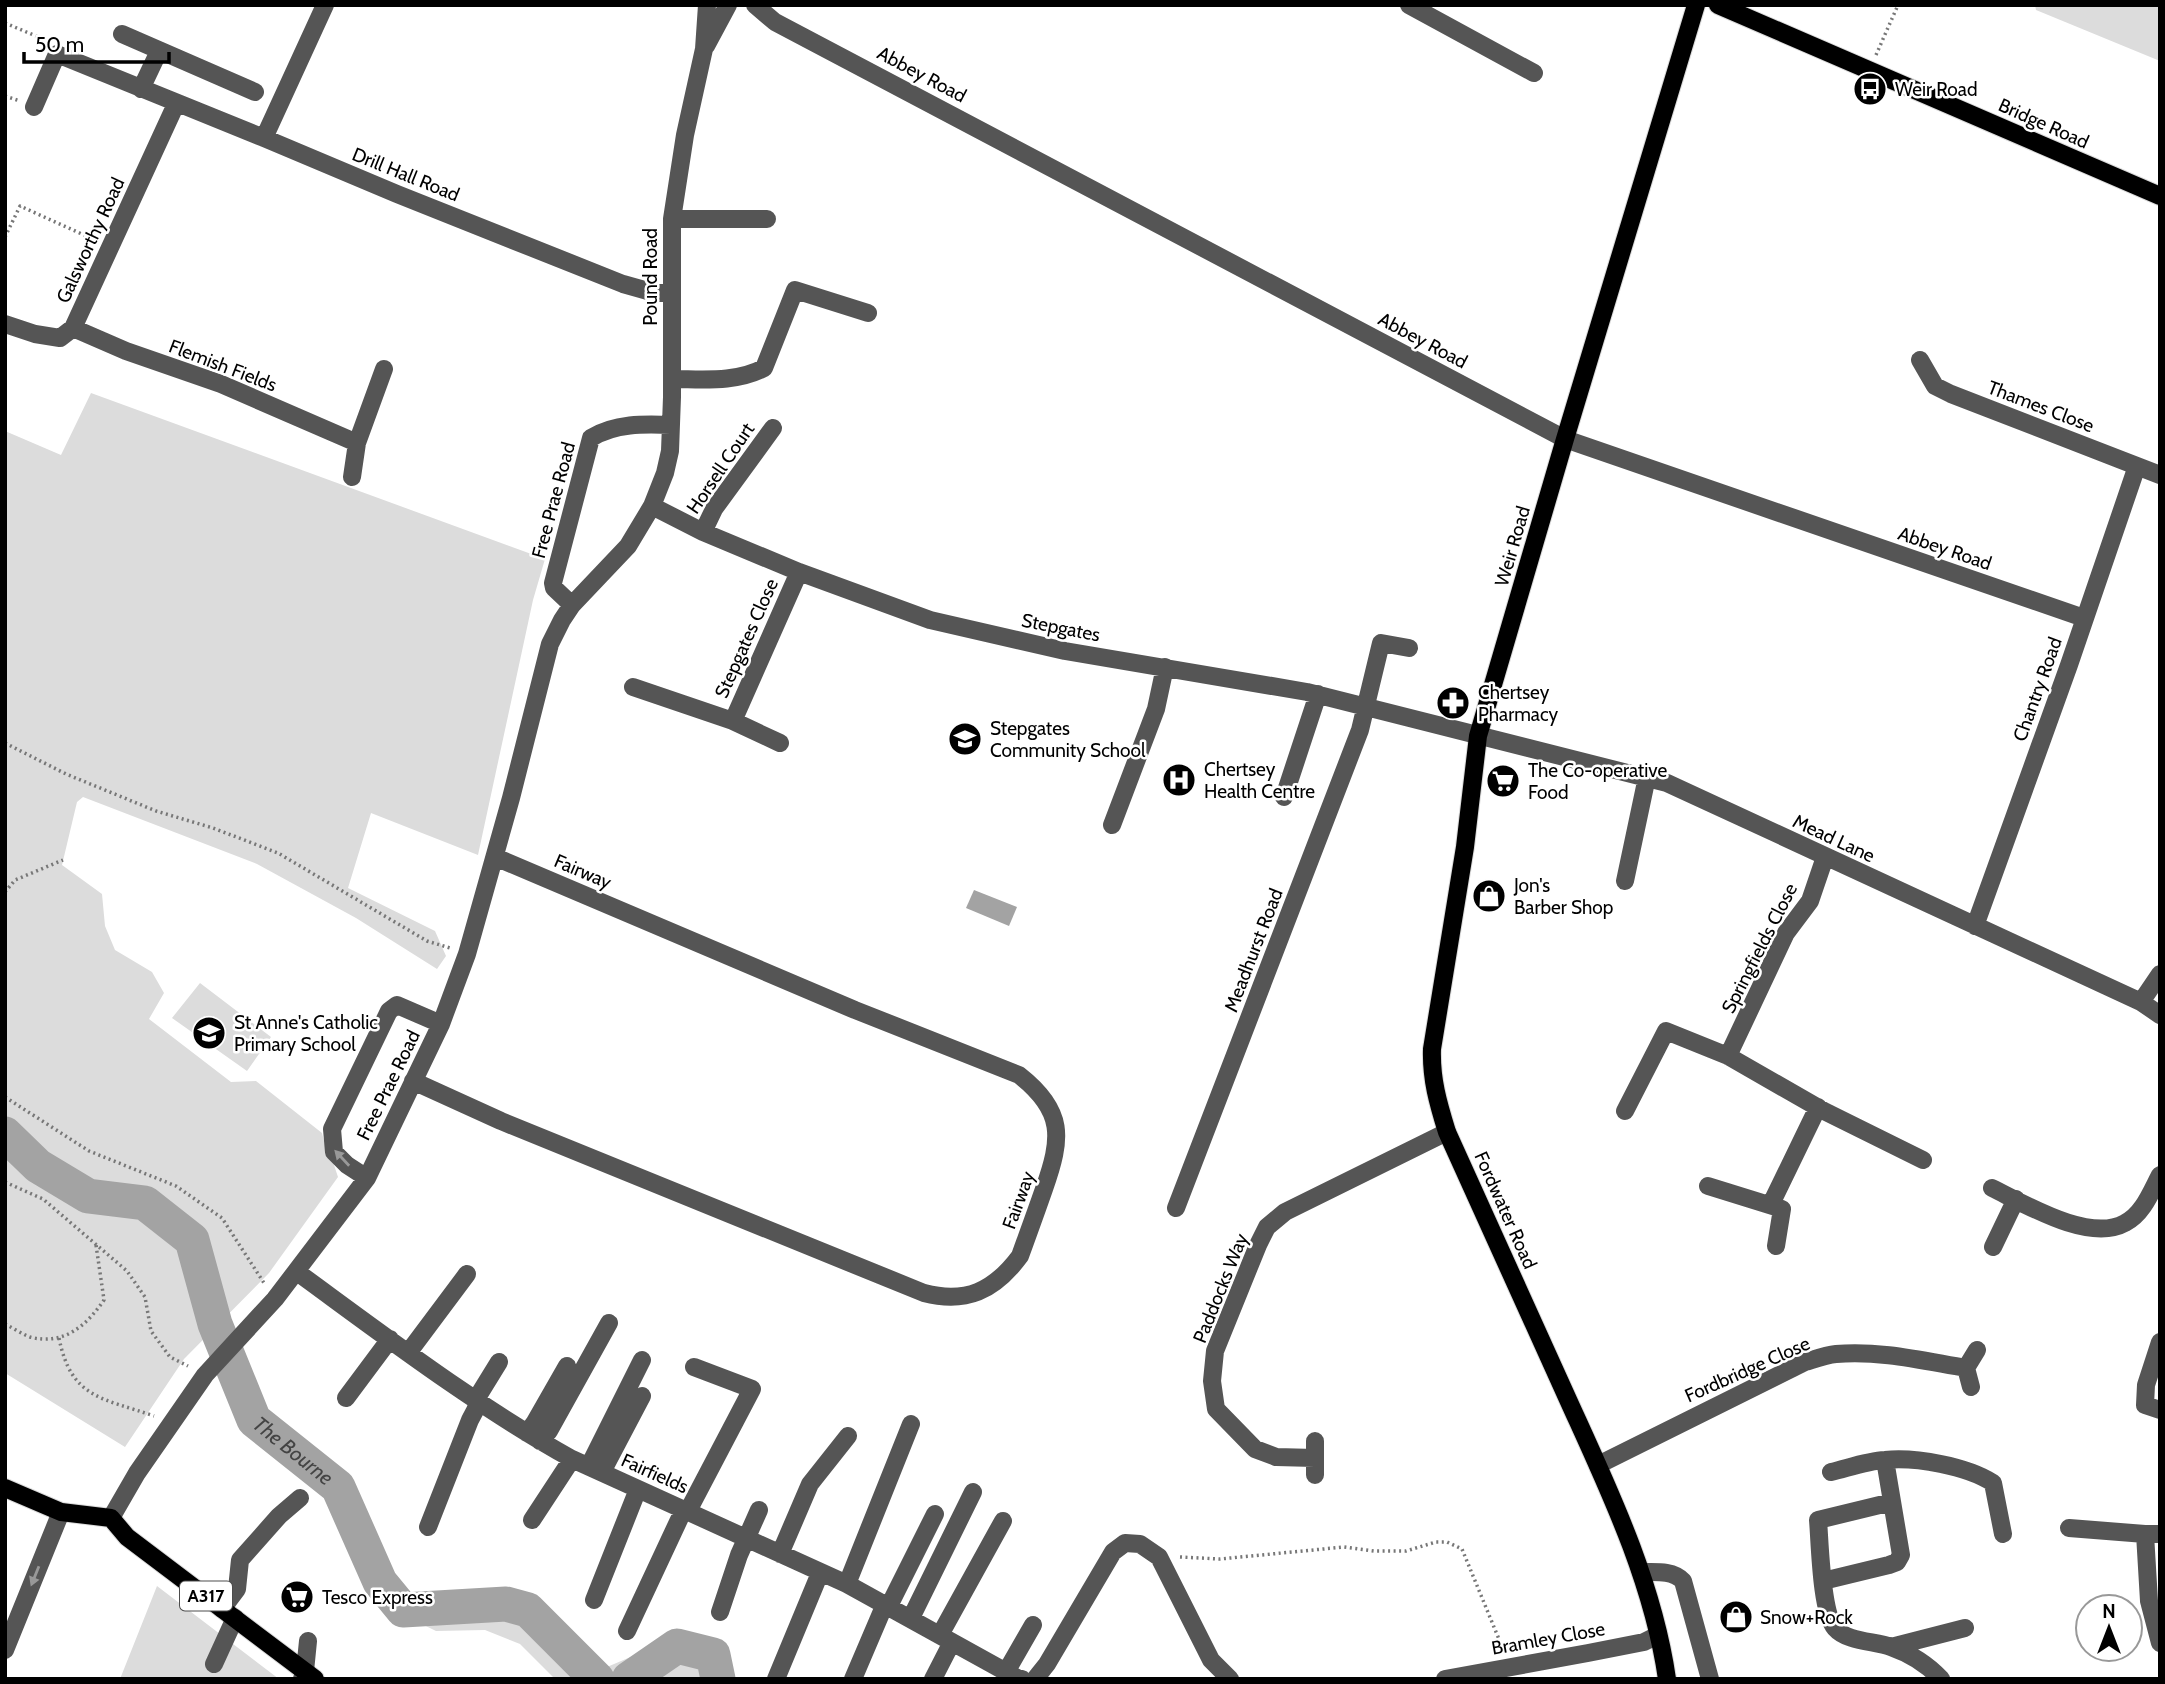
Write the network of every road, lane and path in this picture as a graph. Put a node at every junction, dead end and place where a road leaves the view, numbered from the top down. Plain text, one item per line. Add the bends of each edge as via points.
1 (325, 5) edge
2 (707, 5) edge
3 (728, 5) edge
4 (739, 5) edge
5 (755, 5) edge
6 (1409, 5) edge
7 (1696, 5) edge
8 (1718, 5) edge
9 (1898, 5) edge
10 (1430, 10) edge
11 (775, 22) junction
12 (5, 23) edge
13 (122, 34) dead end
14 (704, 49) junction
15 (159, 51) junction
16 (57, 54) junction
17 (1870, 70) junction
18 (1534, 73) dead end
19 (141, 89) junction
20 (255, 92) dead end
21 (176, 104) junction
22 (34, 107) dead end
23 (264, 138) junction
24 (2160, 196) edge
25 (672, 219) junction
26 (767, 219) dead end
27 (5, 237) edge
28 (110, 247) junction
29 (670, 293) junction
30 (868, 313) dead end
31 (5, 324) edge
32 (72, 328) junction
33 (1920, 360) dead end
34 (384, 369) dead end
35 (672, 379) junction
36 (671, 425) junction
37 (773, 428) dead end
38 (1565, 439) junction
39 (357, 443) junction
40 (2137, 466) junction
41 (2160, 475) edge
42 (352, 477) dead end
43 (652, 506) junction
44 (703, 531) junction
45 (799, 572) junction
46 (572, 605) junction
47 (2084, 618) junction
48 (1409, 648) dead end
49 (1165, 667) junction
50 (633, 687) dead end
51 (1318, 694) junction
52 (1366, 705) junction
53 (733, 721) junction
54 (1478, 736) junction
55 (5, 743) edge
56 (780, 743) dead end
57 (1647, 777) junction
58 (1284, 797) dead end
59 (1112, 825) dead end
60 (495, 858) junction
61 (1825, 858) junction
62 (63, 860) dead end
63 (1625, 881) dead end
64 (5, 892) edge
65 (1975, 926) junction
66 (467, 954) junction
67 (2160, 974) edge
68 (2141, 1003) junction
69 (2160, 1015) edge
70 (441, 1024) junction
71 (1728, 1056) junction
72 (413, 1081) junction
73 (5, 1097) edge
74 (1818, 1107) junction
75 (1625, 1111) dead end
76 (1447, 1132) junction
77 (1923, 1160) dead end
78 (2160, 1175) edge
79 (367, 1178) junction
80 (5, 1182) edge
81 (1708, 1186) dead end
82 (1992, 1188) dead end
83 (2016, 1199) junction
84 (1771, 1204) junction
85 (1176, 1208) dead end
86 (96, 1244) junction
87 (1776, 1246) dead end
88 (1993, 1247) dead end
89 (296, 1272) junction
90 (467, 1274) dead end
91 (275, 1299) junction
92 (609, 1322) dead end
93 (5, 1324) edge
94 (59, 1338) junction
95 (390, 1339) junction
96 (2160, 1342) edge
97 (1977, 1350) dead end
98 (408, 1353) junction
99 (642, 1360) dead end
100 (499, 1362) dead end
101 (567, 1366) dead end
102 (694, 1367) dead end
103 (1966, 1368) junction
104 (205, 1375) junction
105 (1971, 1387) dead end
106 (642, 1395) dead end
107 (346, 1398) dead end
108 (477, 1402) junction
109 (2160, 1410) edge
110 (157, 1417) dead end
111 (911, 1424) dead end
112 (848, 1436) dead end
113 (533, 1437) junction
114 (1315, 1458) dead end
115 (572, 1459) junction
116 (1885, 1460) junction
117 (1598, 1465) junction
118 (596, 1469) junction
119 (1830, 1472) dead end
120 (5, 1488) edge
121 (638, 1489) junction
122 (973, 1492) dead end
123 (300, 1498) dead end
124 (1892, 1502) junction
125 (686, 1510) junction
126 (759, 1510) dead end
127 (61, 1512) junction
128 (934, 1514) dead end
129 (111, 1518) junction
130 (532, 1520) dead end
131 (1003, 1521) dead end
132 (428, 1527) dead end
133 (2068, 1528) dead end
134 (2003, 1534) dead end
135 (2152, 1534) edge
136 (747, 1538) junction
137 (780, 1554) junction
138 (1159, 1556) junction
139 (1642, 1572) junction
140 (820, 1573) junction
141 (1823, 1581) junction
142 (847, 1584) junction
143 (594, 1600) dead end
144 (887, 1605) junction
145 (720, 1612) dead end
146 (229, 1614) junction
147 (911, 1618) junction
148 (1033, 1625) dead end
149 (1965, 1628) dead end
150 (627, 1630) dead end
151 (1658, 1635) junction
152 (946, 1638) junction
153 (308, 1641) dead end
154 (2160, 1643) edge
155 (1891, 1647) junction
156 (5, 1650) edge
157 (215, 1664) dead end
158 (1508, 1671) edge
159 (307, 1676) edge
160 (1015, 1677) edge
161 (776, 1679) edge
162 (853, 1679) edge
163 (933, 1679) edge
164 (1035, 1679) edge
165 (1230, 1679) edge
166 (1445, 1679) edge
167 (1667, 1679) edge
168 (1710, 1679) edge
169 (1941, 1679) edge

1 - 23 street
2 - 14 street, Pound Road
3 - 14 street, Pound Road
4 - 11 street, Abbey Road via 755,18
5 - 11 street, Abbey Road
6 - 10 street
7 - 38 main road, Weir Road
8 - 17 main road, Bridge Road
9 - 17 path
10 - 18 street
11 - 38 street, Abbey Road
12 - 16 path via 46,38
13 - 15 street
14 - 25 street, Pound Road
15 - 19 street
15 - 20 street
16 - 19 street
16 - 22 street
17 - 24 main road, Bridge Road
19 - 21 street
21 - 23 street
21 - 28 street, Galsworthy Road
23 - 29 street, Drill Hall Road via 623,284
25 - 26 street
25 - 29 street, Pound Road
27 - 28 path via 20,206
28 - 32 street, Galsworthy Road
29 - 35 street, Pound Road
30 - 35 street via 795,290 764,368 750,375
31 - 32 street, Galsworthy Road via 60,338
32 - 39 street, Flemish Fields via 221,384
33 - 40 street, Thames Close via 1935,386 1951,394
34 - 39 street
35 - 36 street, Pound Road
36 - 43 street, Pound Road via 667,467
36 - 46 street, Free Prae Road via 623,427 591,438 553,583
37 - 44 street, Horsell Court
38 - 47 street, Abbey Road
38 - 54 main road, Weir Road
39 - 42 street
40 - 41 street, Thames Close
40 - 47 street, Chantry Road
43 - 44 street, Stepgates
43 - 46 street, Free Prae Road via 628,546
44 - 45 street, Stepgates
45 - 49 street, Stepgates via 968,630
45 - 53 street, Stepgates Close
46 - 60 street, Free Prae Road via 550,643
47 - 65 street, Chantry Road
48 - 52 street, Meadhurst Road via 1381,643
49 - 51 street, Stepgates
49 - 59 street via 1156,709
50 - 53 street, Stepgates Close
51 - 52 street, Stepgates
51 - 58 street
52 - 54 street, Stepgates
52 - 85 street, Meadhurst Road
53 - 56 street, Stepgates Close
54 - 57 street, Mead Lane
54 - 76 main road, Fordwater Road via 1432,1049 1433,1084
55 - 66 path via 156,811 278,853 428,940
57 - 61 street, Mead Lane
57 - 63 street
60 - 66 street, Free Prae Road
60 - 72 street, Fairway via 1019,1075 1035,1087 1051,1110 1056,1156 1020,1256 1010,1269 970,1296 942,1298 924,1293
61 - 65 street, Mead Lane
61 - 71 street, Springfields Close via 1810,901 1786,933
62 - 64 path via 15,880
65 - 68 street, Mead Lane
66 - 70 street, Free Prae Road
67 - 68 street
68 - 69 street, Mead Lane
70 - 72 street, Free Prae Road
79 -> 70 street via 334,1152 332,1129 388,1011 397,1005
71 - 74 street
71 - 75 street via 1666,1031
72 - 79 street, Free Prae Road
73 - 91 path via 89,1151 176,1186 222,1218
74 - 77 street
74 - 84 street
76 - 114 street, Paddocks Way via 1285,1212 1267,1227 1215,1351 1212,1381 1216,1409 1255,1449 1276,1457
76 - 117 main road, Fordwater Road
78 - 83 street via 2143,1207 2127,1223 2111,1229 2067,1222
79 - 89 street, Free Prae Road
80 - 86 path via 44,1199
81 - 84 street
82 - 83 street
83 - 88 street
84 - 87 street via 1782,1209
86 - 94 path via 104,1300 92,1317
86 - 104 path via 127,1270 145,1297 150,1331 170,1357
89 - 91 street, Free Prae Road
89 - 95 street, Fairfields
90 - 98 street
91 - 104 street, Free Prae Road
92 - 113 street via 549,1431
93 - 94 path via 32,1337
94 - 110 path via 63,1361 75,1380 103,1399
95 - 98 street, Fairfields
95 - 107 street
96 - 109 street via 2146,1385 2145,1405
97 - 103 street
98 - 108 street, Fairfields
99 - 118 street
100 - 108 street
101 - 113 street via 535,1422
102 - 125 street via 752,1389
103 - 105 street
103 - 117 street, Fordbridge Close via 1860,1354 1835,1354 1804,1362
104 - 129 street, Free Prae Road
106 - 118 street
108 - 113 street, Fairfields
108 - 132 street
111 - 142 street
112 - 137 street via 810,1484
113 - 115 street, Fairfields
115 - 118 street, Fairfields
115 - 130 street
116 - 119 street
116 - 124 street
116 - 134 street via 1968,1471 1993,1483
117 - 139 main road, Fordwater Road
118 - 121 street, Fairfields
120 - 127 main road
121 - 125 street, Fairfields
121 - 143 street
122 - 147 street
123 - 146 street via 240,1560
124 - 141 street via 1900,1547 1896,1562
124 - 141 street via 1818,1520
125 - 136 street, Fairfields
125 - 150 street
126 - 136 street
127 - 129 main road
127 -> 156 street
128 - 144 street
129 - 146 main road, A317 via 127,1537
131 - 152 street
133 - 135 street
135 - 154 street via 2149,1601
136 - 137 street, Fairfields
136 - 145 street
137 - 140 street, Fairfields
138 - 158 path via 1220,1559 1344,1547 1389,1552 1436,1542 1453,1544 1462,1549
138 - 164 street via 1140,1544 1125,1543 1113,1552
138 - 165 street via 1211,1660
139 - 151 main road, Fordwater Road
139 - 168 street via 1670,1573 1683,1581
140 - 142 street, Fairfields
140 - 161 street
141 - 155 street via 1835,1628 1844,1635
142 - 144 street, Fairfields
144 - 147 street, Fairfields
144 - 162 street
146 - 157 street
146 - 159 main road, A317
147 - 152 street, Fairfields
148 - 160 street
149 - 155 street
151 - 158 street, Bramley Close
151 - 167 main road, Fordwater Road
152 - 160 street, Fairfields
152 - 163 street
153 - 159 street
155 - 169 street via 1927,1664
158 - 166 street, Bramley Close

